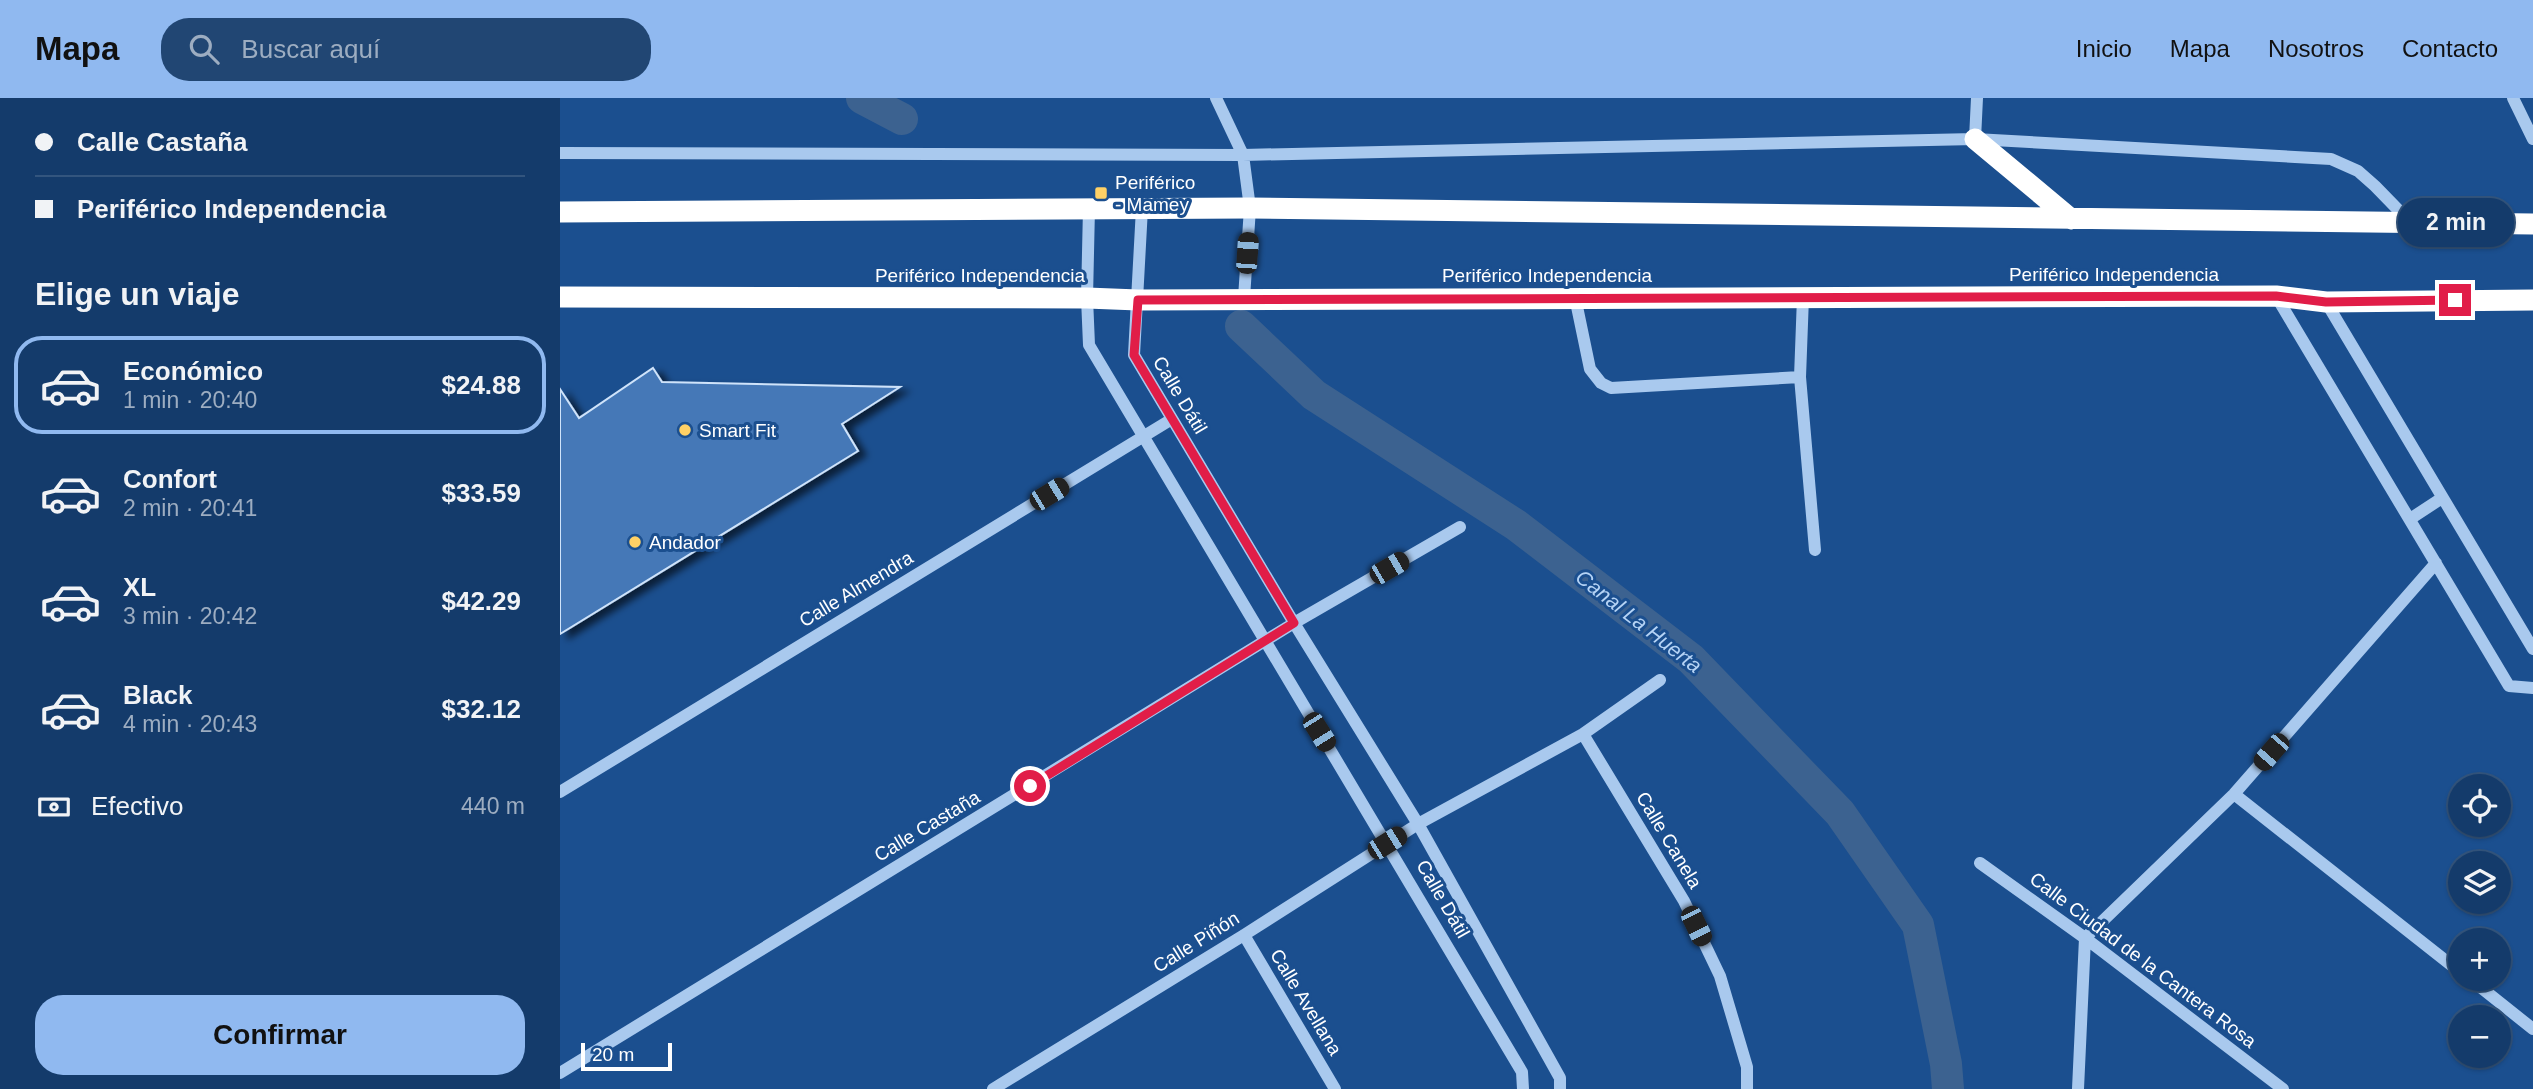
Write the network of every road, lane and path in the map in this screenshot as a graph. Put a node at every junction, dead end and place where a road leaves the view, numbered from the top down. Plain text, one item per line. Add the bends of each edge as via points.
1 (1216, 98) edge
2 (1977, 98) edge
3 (2514, 98) edge
4 (1975, 139) junction
5 (2533, 139) edge
6 (560, 153) edge
7 (1243, 155) junction
8 (1089, 208) junction
9 (1142, 208) junction
10 (1250, 208) junction
11 (560, 212) edge
12 (2071, 219) junction
13 (2410, 223) junction
14 (2533, 224) edge
15 (2276, 296) junction
16 (560, 297) edge
17 (1575, 297) junction
18 (1803, 297) junction
19 (1087, 298) junction
20 (1244, 298) junction
21 (1138, 300) junction
22 (2533, 300) edge
23 (2326, 302) junction
24 (1800, 377) junction
25 (1172, 419) junction
26 (1142, 437) junction
27 (2442, 498) junction
28 (2410, 519) junction
29 (1460, 527) dead end
30 (1815, 550) dead end
31 (2436, 563) junction
32 (1294, 623) junction
33 (1265, 642) junction
34 (2533, 649) edge
35 (1660, 680) dead end
36 (2533, 688) edge
37 (1583, 734) junction
38 (560, 792) edge
39 (2234, 794) junction
40 (1418, 824) junction
41 (1387, 843) junction
42 (1980, 863) dead end
43 (1244, 935) junction
44 (2085, 938) junction
45 (2448, 963) edge
46 (2485, 991) edge
47 (2533, 1029) edge
48 (560, 1073) edge
49 (993, 1089) edge
50 (1335, 1089) edge
51 (1523, 1089) edge
52 (1560, 1089) edge
53 (1747, 1089) edge
54 (2078, 1089) edge
55 (2283, 1089) edge

1 - 7 street
2 - 4 street
3 - 5 street
4 - 7 street
4 - 12 highway
4 - 13 street via 2331,159 2358,171
6 - 7 street
7 - 10 street
8 - 9 highway
8 - 11 highway
8 - 19 street, Calle Dátil
9 - 10 highway
9 - 21 street, Calle Dátil
10 - 12 highway
10 - 20 street
12 - 13 highway
13 - 14 highway
15 - 18 highway, Periférico Independencia
15 - 23 highway, Periférico Independencia
15 - 28 street
16 - 19 highway, Periférico Independencia
17 - 18 highway, Periférico Independencia
17 - 20 highway, Periférico Independencia
17 - 24 street via 1590,369 1611,388
18 - 24 street
19 - 21 highway, Periférico Independencia
19 - 26 street, Calle Dátil via 1089,345
20 - 21 highway, Periférico Independencia
21 - 25 street, Calle Dátil via 1134,355
22 - 23 highway, Periférico Independencia
23 - 27 street
24 - 30 street
25 - 26 street, Calle Almendra
25 - 32 street, Calle Dátil
26 - 33 street, Calle Dátil
26 - 38 street, Calle Almendra
27 - 28 street
27 - 34 street
28 - 31 street
29 - 32 street, Calle Castaña
31 - 36 street via 2509,685
31 - 39 street
32 - 33 street, Calle Castaña
32 - 40 street, Calle Dátil
33 - 41 street, Calle Dátil
33 - 48 street, Calle Castaña
35 - 37 street
37 - 40 street
37 - 53 street, Calle Canela via 1684,901 1720,976 1747,1067
39 - 44 street
39 - 45 street
40 - 41 street, Calle Piñón
40 - 52 street, Calle Dátil via 1560,1078
41 - 43 street, Calle Piñón
41 - 51 street, Calle Dátil via 1522,1072
42 - 44 street, Calle Ciudad de la Cantera Rosa
43 - 49 street, Calle Piñón
43 - 50 street, Calle Avellana
44 - 54 street
44 - 55 street, Calle Ciudad de la Cantera Rosa
46 - 47 street

